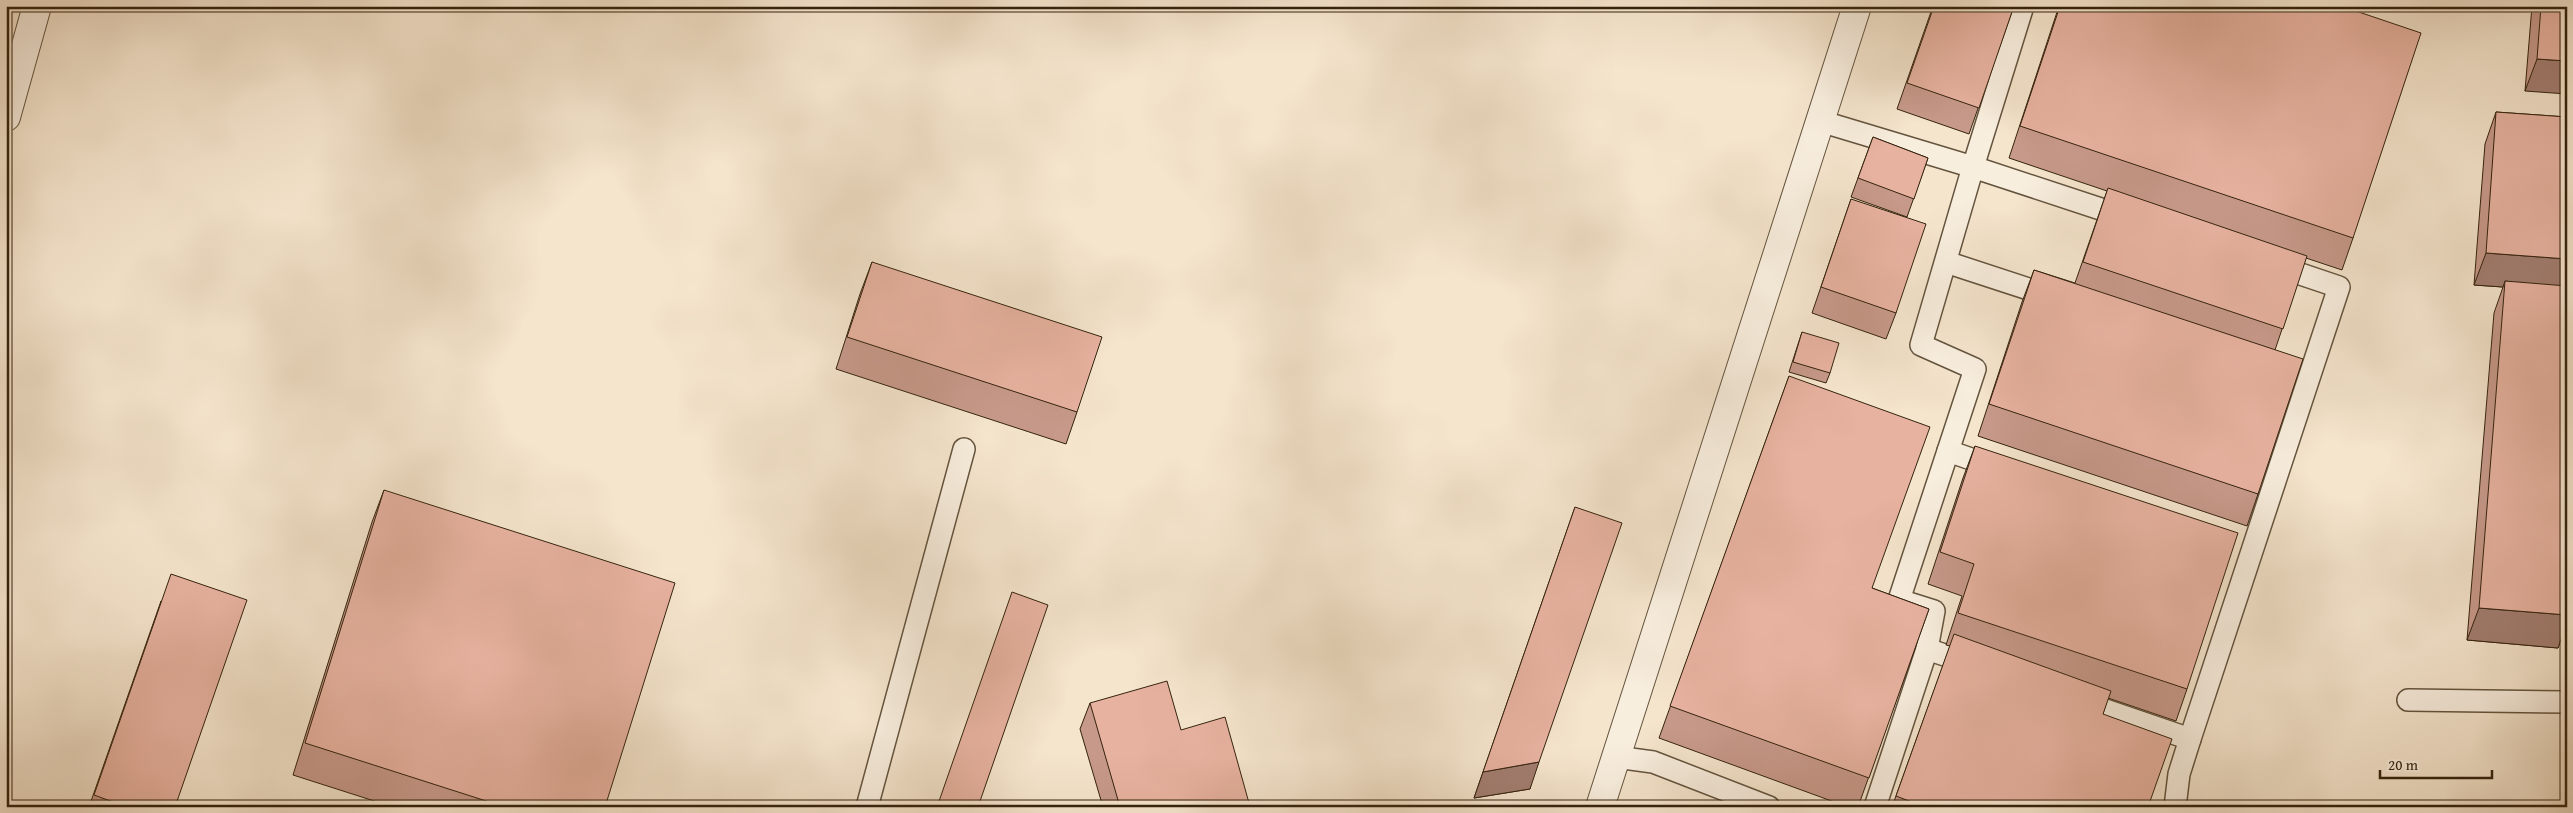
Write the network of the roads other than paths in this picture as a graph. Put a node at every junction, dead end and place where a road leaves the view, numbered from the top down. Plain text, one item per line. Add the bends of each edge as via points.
1 (37, 6) edge
2 (1857, 6) edge
3 (2023, 6) edge
4 (6, 117) edge
5 (1820, 121) junction
6 (1973, 167) junction
7 (2151, 226) edge
8 (2254, 259) edge
9 (1946, 262) junction
10 (2076, 304) edge
11 (964, 449) dead end
12 (1948, 451) junction
13 (2014, 474) edge
14 (1927, 648) junction
15 (1992, 671) edge
16 (2058, 694) edge
17 (2408, 700) dead end
18 (2567, 702) edge
19 (2190, 739) junction
20 (1616, 756) junction
21 (1598, 806) edge
22 (867, 807) edge
23 (1769, 807) edge
24 (1875, 807) edge
25 (2175, 807) edge

1 - 4 street
2 - 5 street
3 - 6 lane
5 - 6 lane
5 - 20 street
6 - 7 lane
6 - 9 lane
8 - 19 lane via 2339,287 2299,376 2241,551
9 - 10 lane
9 - 12 lane via 1921,345 1975,368
11 - 22 lane
12 - 13 lane
12 - 14 lane via 1900,600 1934,611
14 - 15 lane
14 - 24 lane
16 - 19 lane
17 - 18 lane
19 - 25 lane
20 - 21 street
20 - 23 lane via 1653,762

